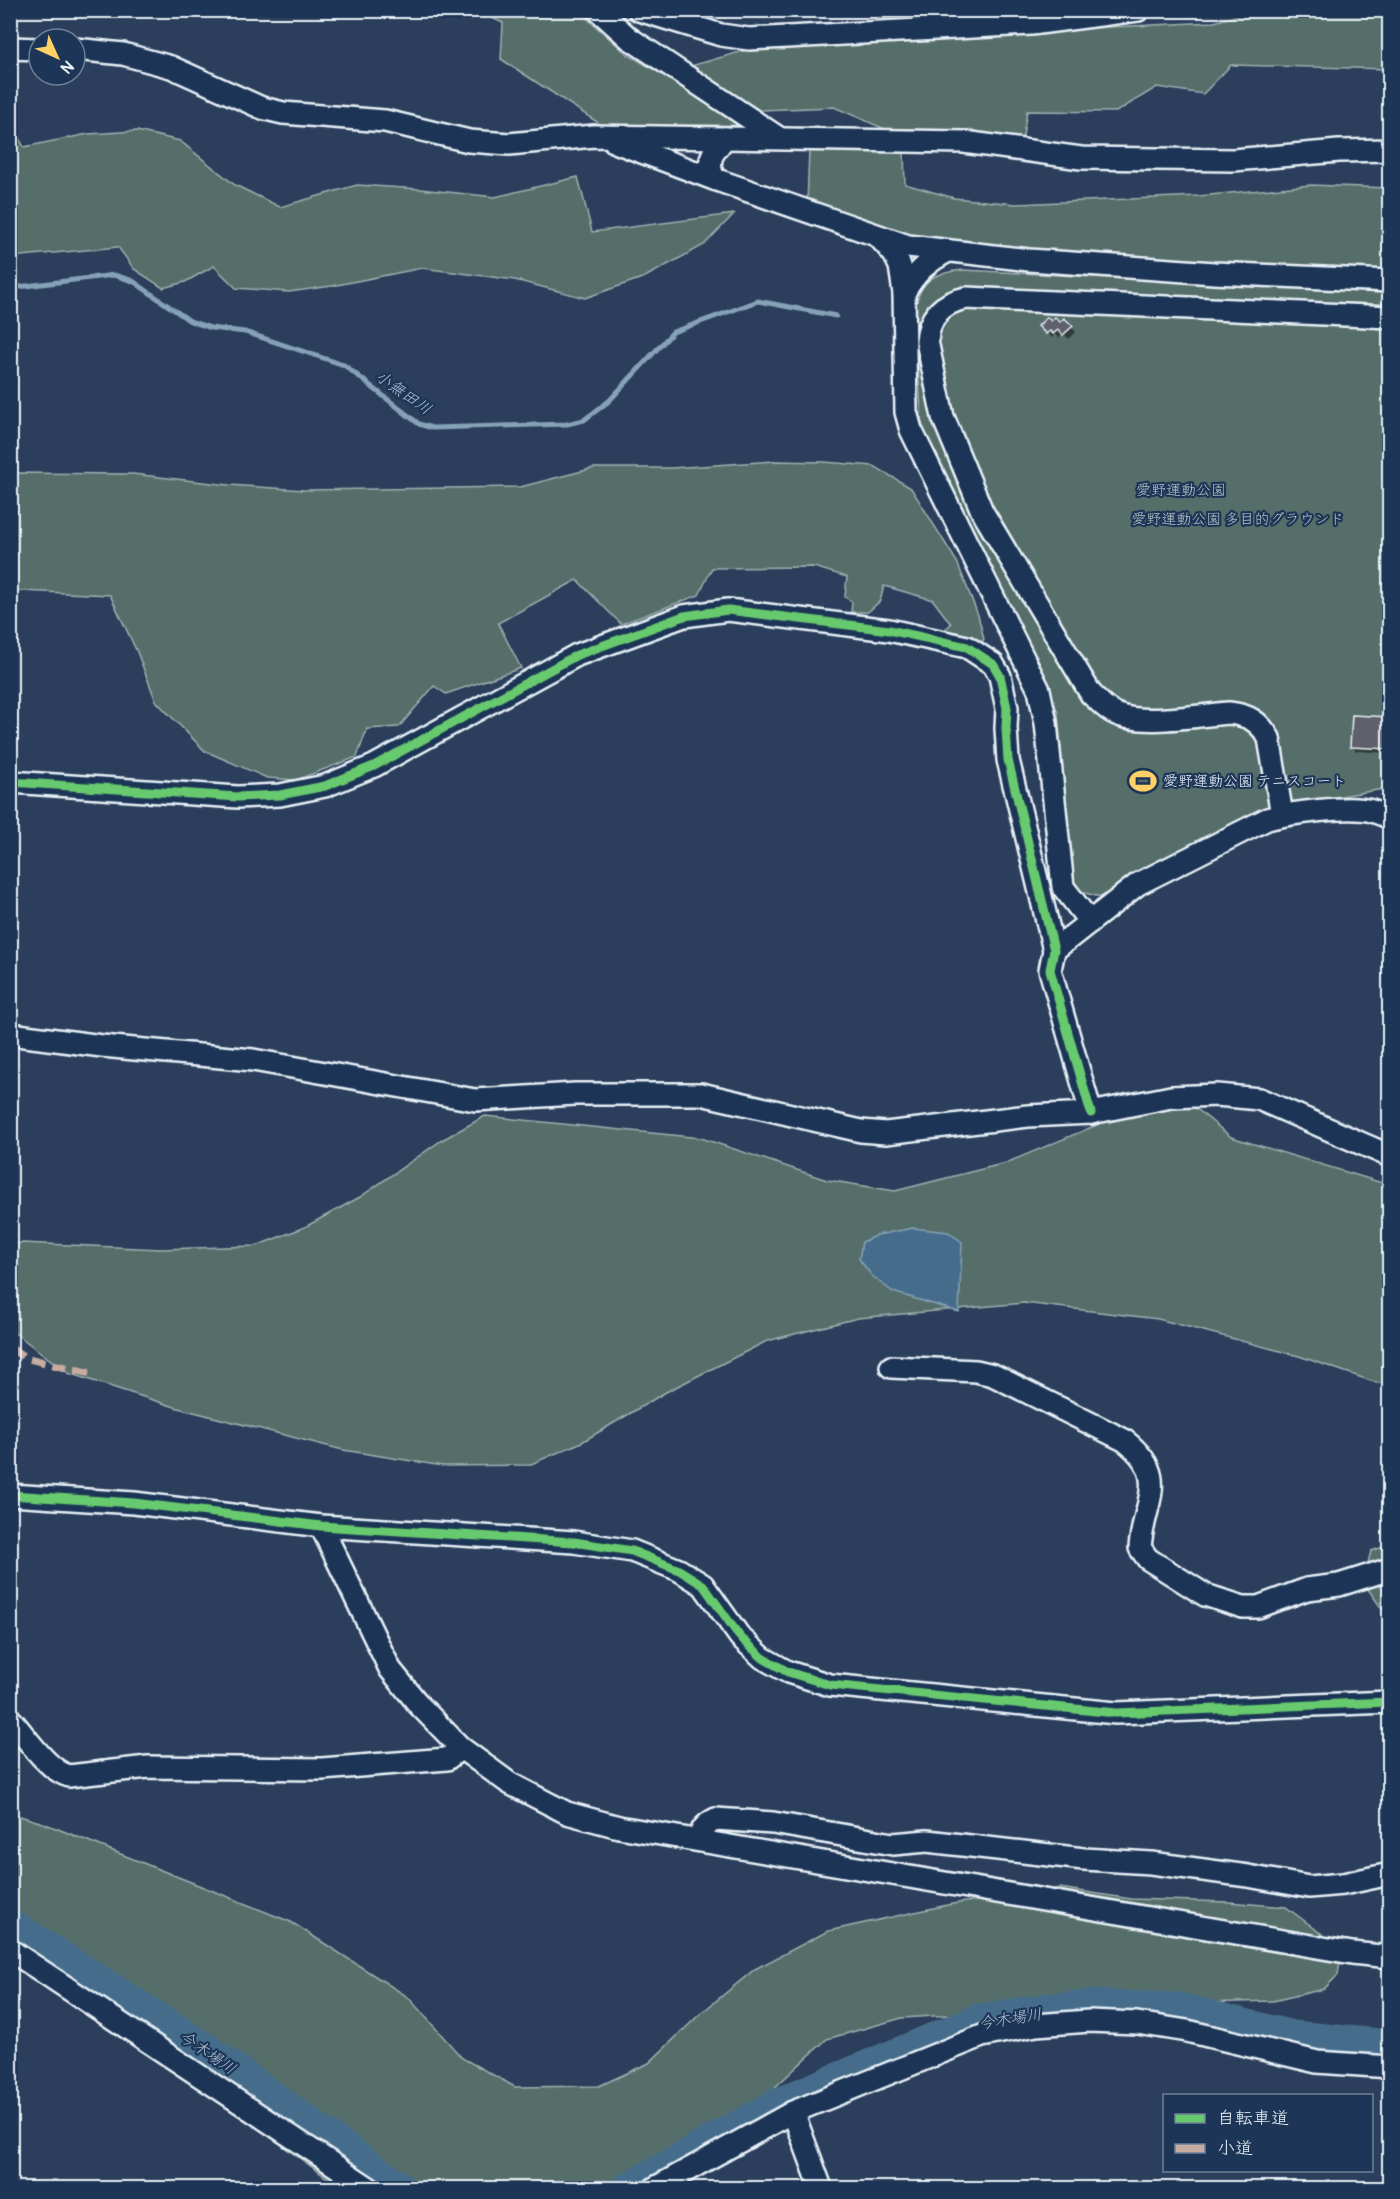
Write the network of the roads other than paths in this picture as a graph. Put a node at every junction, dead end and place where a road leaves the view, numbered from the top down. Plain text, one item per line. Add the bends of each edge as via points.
1 (598, 10) edge
2 (639, 10) edge
3 (1138, 10) edge
4 (10, 48) edge
5 (27, 49) edge
6 (87, 50) edge
7 (594, 136) junction
8 (725, 138) junction
9 (779, 138) junction
10 (1389, 150) edge
11 (714, 179) junction
12 (877, 235) junction
13 (948, 250) junction
14 (1389, 281) edge
15 (904, 293) junction
16 (1389, 317) edge
17 (10, 782) edge
18 (1282, 815) junction
19 (1389, 818) edge
20 (1090, 922) junction
21 (1054, 950) junction
22 (10, 1034) edge
23 (1091, 1113) junction
24 (1389, 1156) edge
25 (891, 1367) dead end
26 (10, 1495) edge
27 (321, 1526) junction
28 (1389, 1569) edge
29 (1389, 1702) edge
30 (10, 1719) edge
31 (461, 1748) junction
32 (699, 1840) junction
33 (1389, 1874) edge
34 (10, 1950) edge
35 (1389, 1957) edge
36 (1389, 2067) edge
37 (793, 2112) junction
38 (363, 2187) edge
39 (655, 2188) edge
40 (821, 2188) edge

1 - 9 street via 629,38
2 - 3 street via 721,35 748,39 1031,24
4 - 5 street
6 - 7 street via 123,54 171,67 242,101 283,113 385,121 469,141 508,144
7 - 8 street
7 - 11 street
8 - 9 street
8 - 11 street via 711,156 709,166
9 - 10 street via 964,142 1081,158 1233,160
11 - 12 street
12 - 13 street via 908,246
12 - 15 street via 900,266
13 - 14 street via 1029,260
13 - 15 street via 922,267
15 - 20 street via 906,412 911,430 1039,690 1064,886
16 - 18 street via 966,298 943,306 928,331 943,417 982,511 1091,694 1114,714 1128,718 1229,713 1254,720 1269,738
17 - 21 street via 238,797 280,795 325,786 374,766 577,655 684,616 728,609 889,630 966,646 993,664 1000,676 1007,708 1008,760
18 - 19 street via 1352,809 1370,810
18 - 20 street via 1138,884
20 - 21 street
21 - 23 street via 1050,970
22 - 23 street via 253,1060 475,1100 575,1094 701,1094 861,1131
23 - 24 street via 1170,1097 1217,1095 1259,1099
25 - 28 street via 993,1375 1138,1450 1153,1488 1140,1548 1148,1559 1205,1595 1243,1607 1258,1607 1307,1589 1339,1585
26 - 27 street via 134,1503
27 - 29 street via 574,1542 632,1551 679,1570 703,1585 740,1638 763,1658 788,1672 830,1686 1116,1713
27 - 31 street via 390,1669
30 - 31 street via 49,1764 69,1776 148,1767 322,1769 447,1759
31 - 32 street via 509,1783 567,1813 619,1827
32 - 33 street via 708,1823 716,1819 773,1823 893,1844 927,1841 1151,1863 1309,1887
32 - 35 street
34 - 38 street
36 - 37 street via 1317,2061 1137,2023 1047,2024 982,2036
37 - 39 street
37 - 40 street

